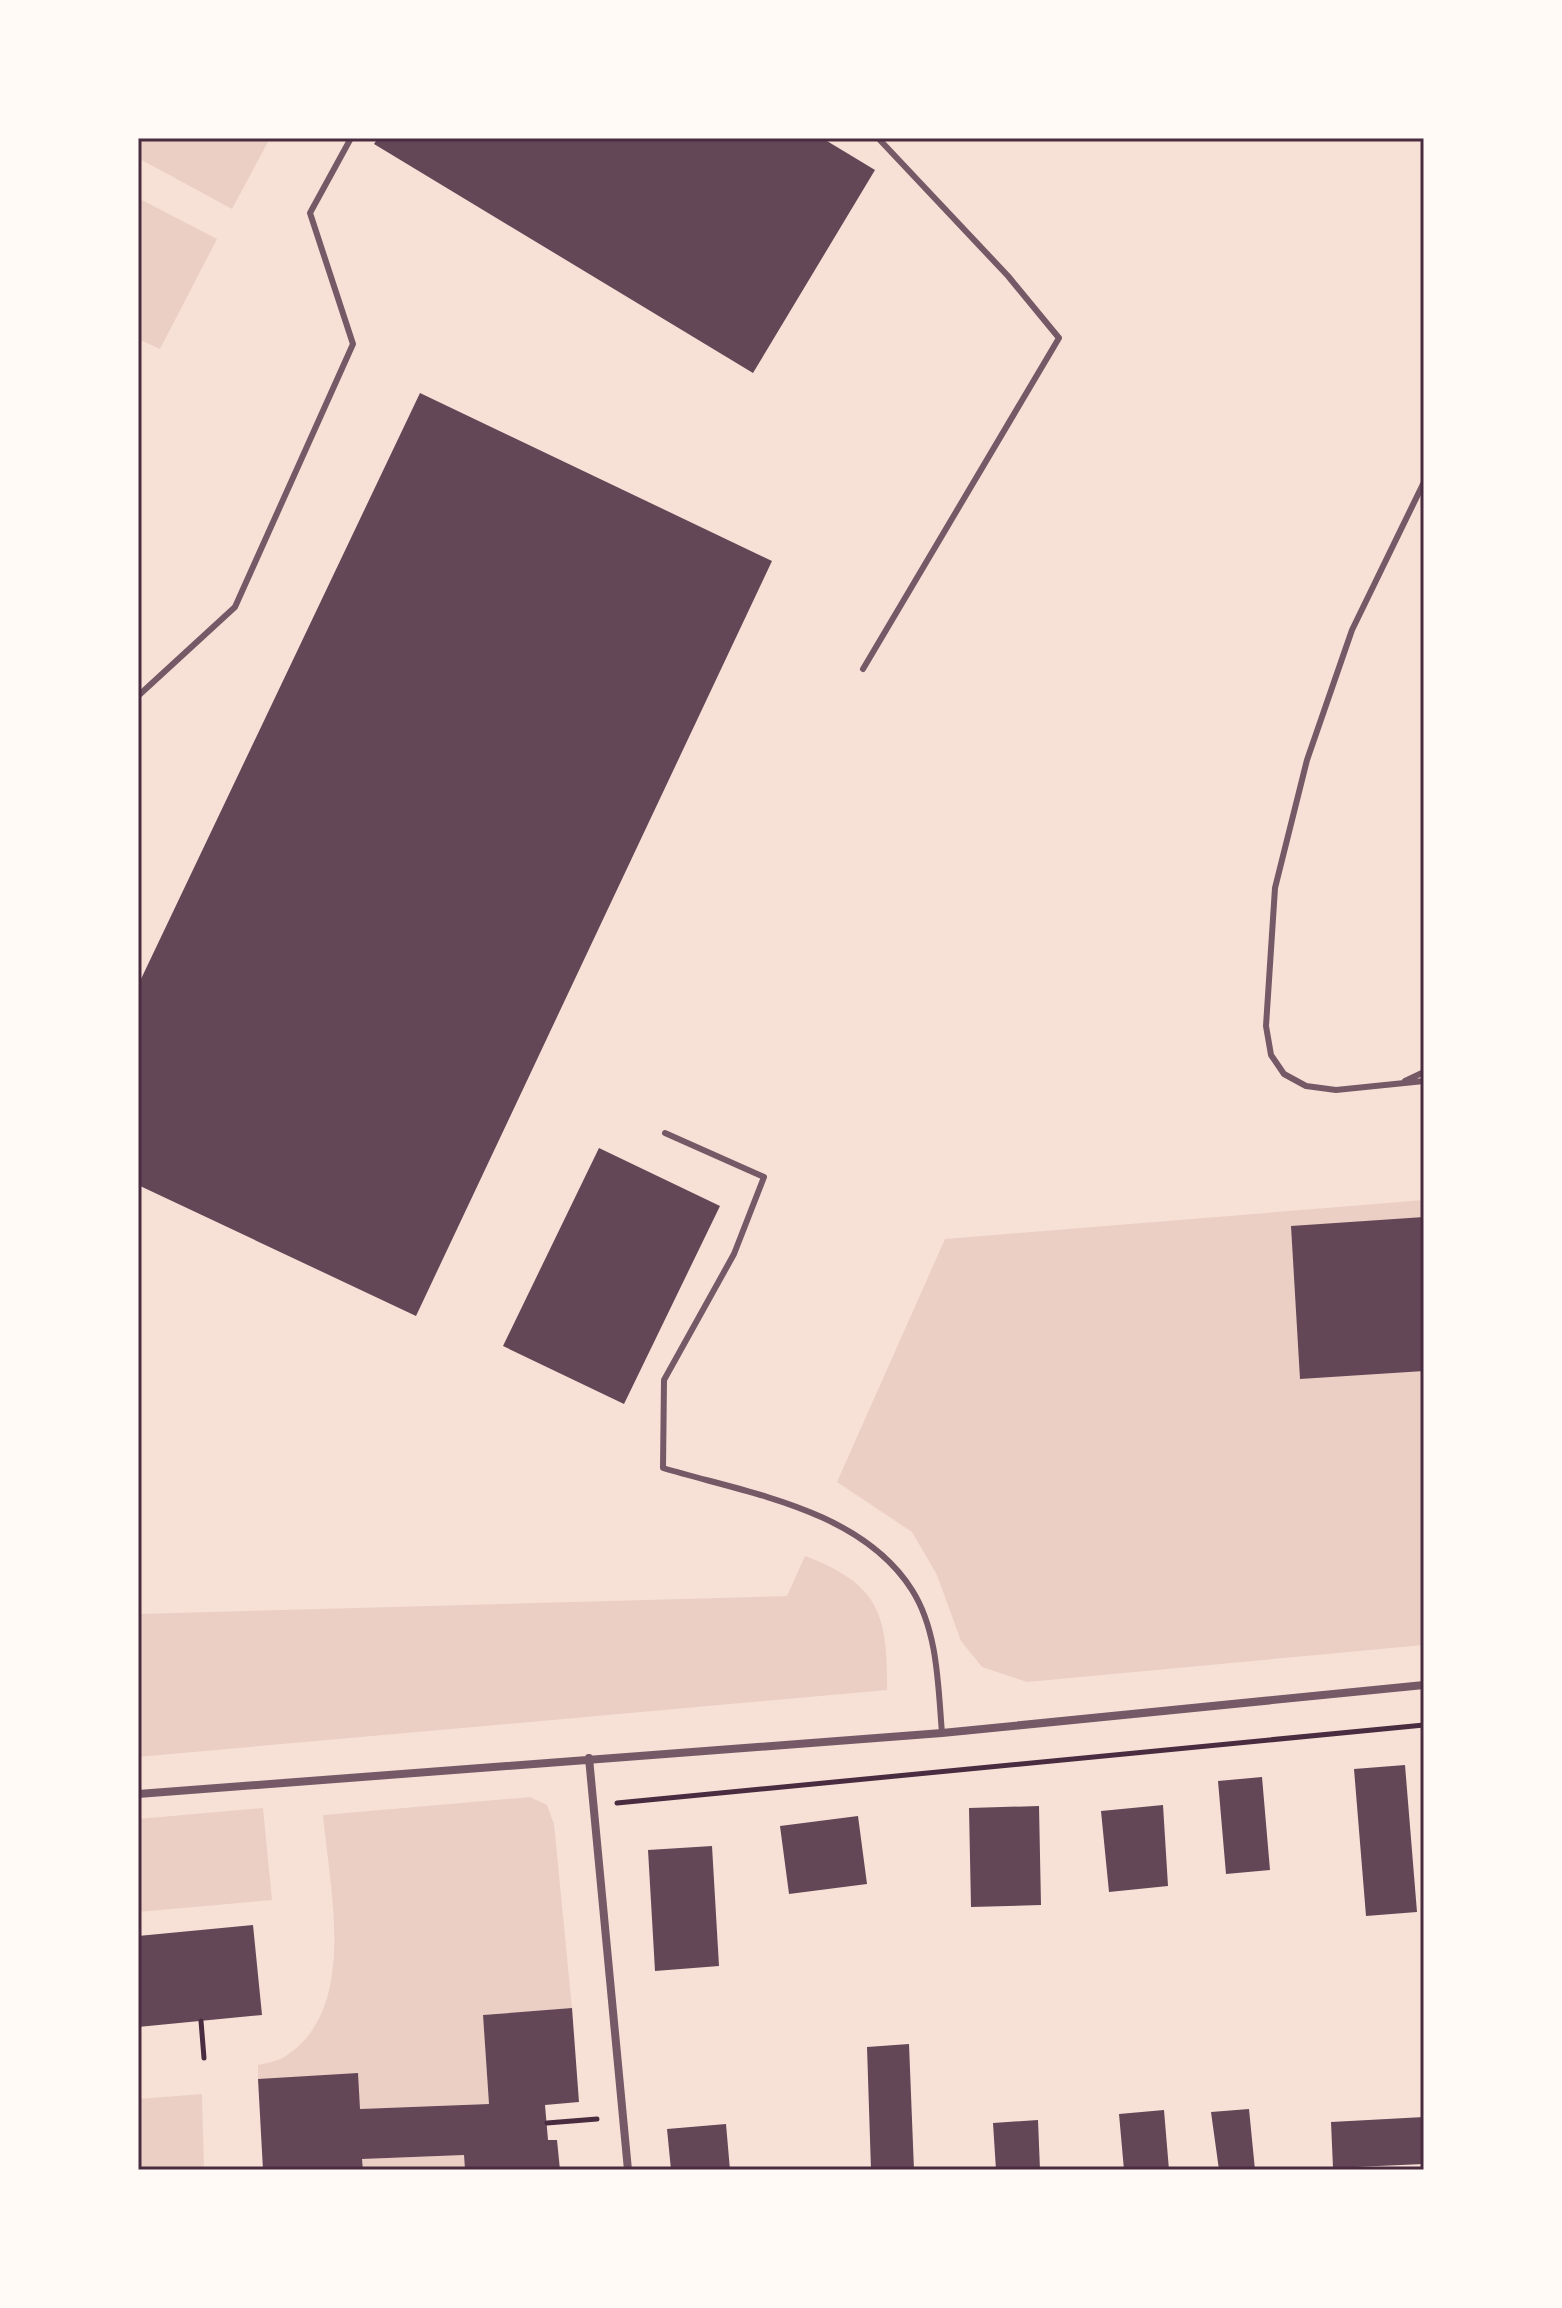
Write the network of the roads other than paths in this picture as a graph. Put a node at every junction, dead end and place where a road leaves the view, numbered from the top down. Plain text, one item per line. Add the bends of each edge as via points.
1 (351, 138) edge
2 (878, 138) edge
3 (1424, 482) edge
4 (863, 669) dead end
5 (138, 696) edge
6 (1424, 1072) edge
7 (1424, 1081) edge
8 (1398, 1083) junction
9 (665, 1133) dead end
10 (1424, 1685) edge
11 (942, 1733) junction
12 (589, 1758) junction
13 (138, 1794) edge
14 (628, 2170) edge

1 - 5 lane via 310,213 353,344 235,607
2 - 4 lane via 1059,338
3 - 8 lane via 1352,630 1307,760 1275,888 1266,1026 1271,1055 1284,1074 1306,1086 1336,1090
6 - 8 lane
7 - 8 lane
9 - 11 lane via 764,1177 734,1254 664,1380 663,1468 822,1518 882,1554 912,1590 930,1634
10 - 11 street
11 - 12 street
12 - 13 street
12 - 14 street

